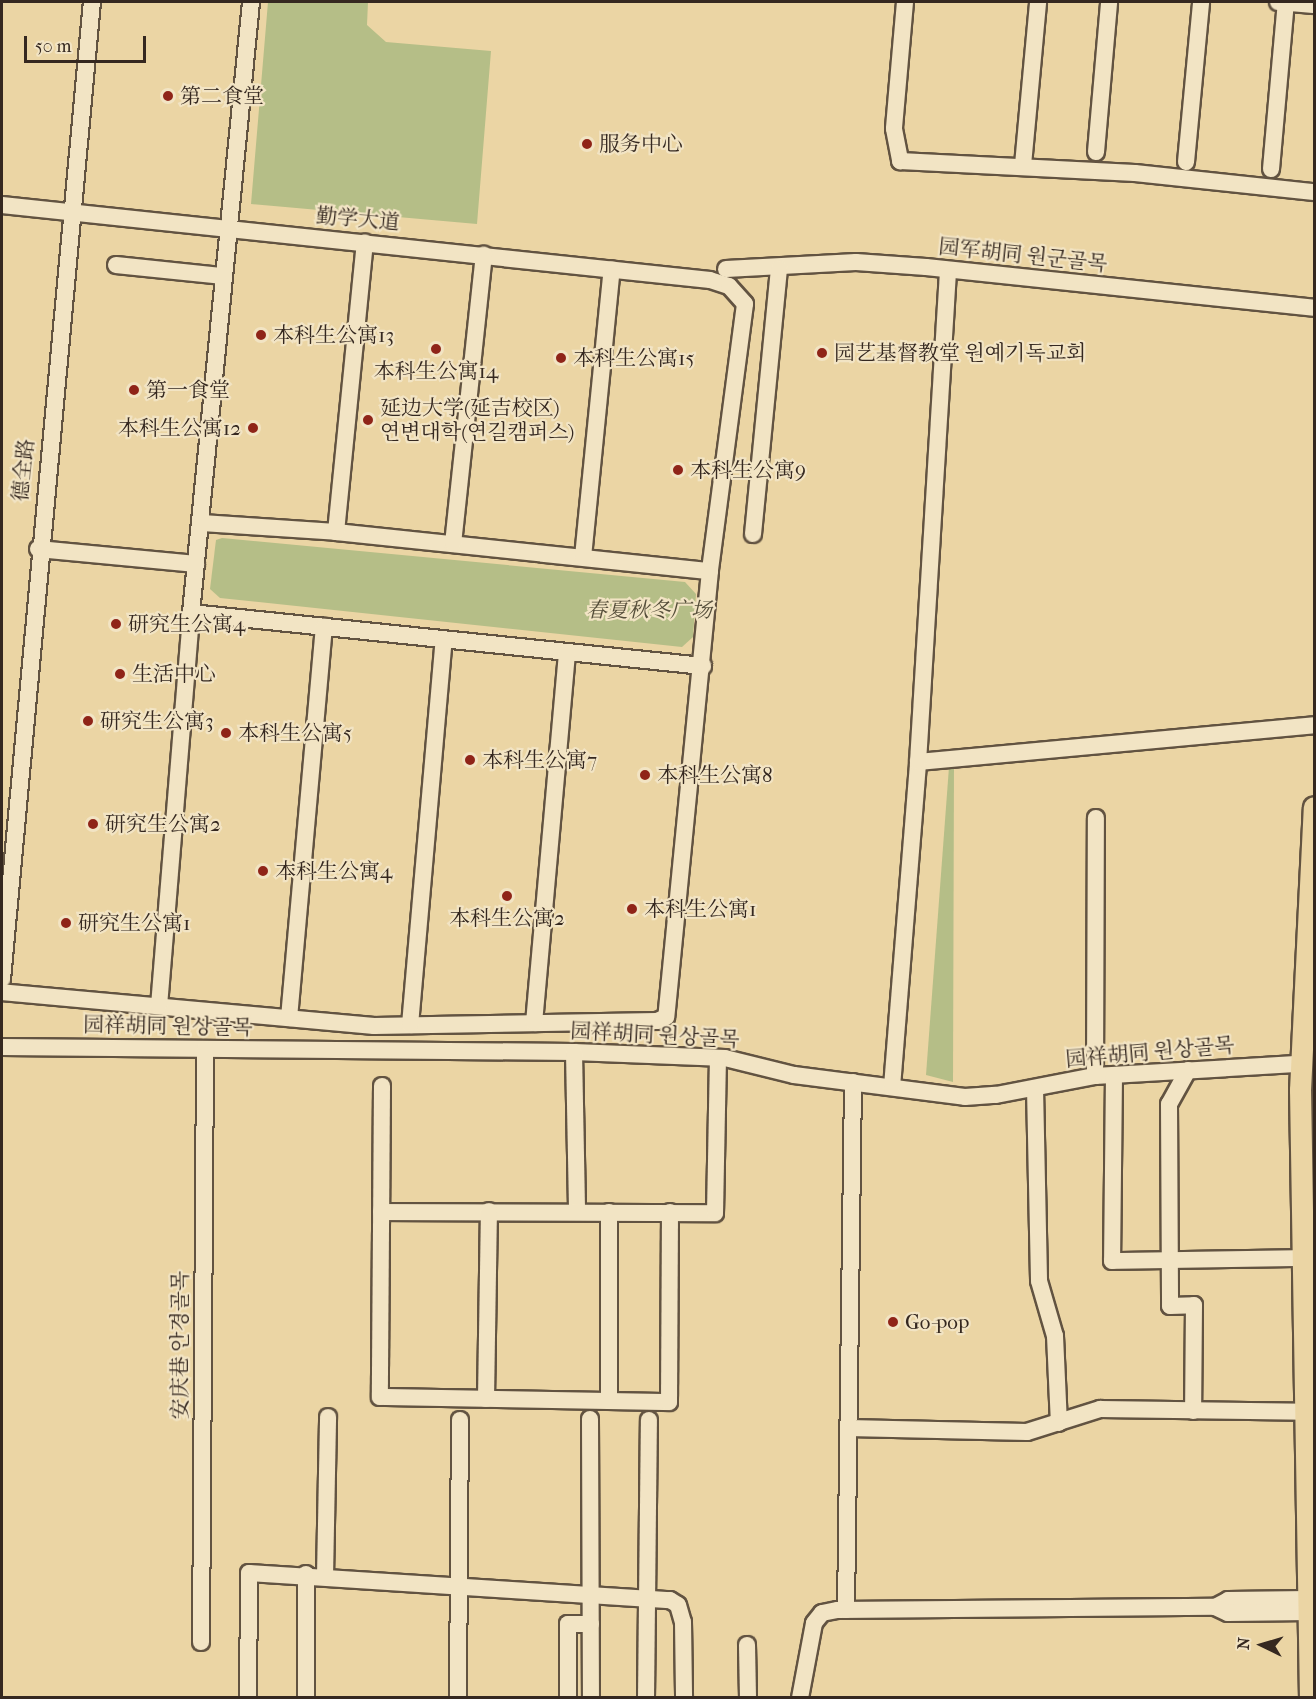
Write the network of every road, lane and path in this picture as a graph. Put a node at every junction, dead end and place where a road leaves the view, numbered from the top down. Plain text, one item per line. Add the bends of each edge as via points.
1 (92, 2) edge
2 (251, 2) edge
3 (905, 2) edge
4 (1038, 2) edge
5 (1109, 2) edge
6 (1201, 2) edge
7 (1282, 2) edge
8 (1307, 4) edge
9 (1096, 152) dead end
10 (1186, 162) dead end
11 (1023, 165) junction
12 (1271, 169) dead end
13 (1314, 192) edge
14 (2, 205) edge
15 (71, 211) junction
16 (229, 231) junction
17 (366, 242) junction
18 (484, 255) junction
19 (116, 265) dead end
20 (779, 268) junction
21 (612, 269) junction
22 (726, 269) dead end
23 (948, 270) junction
24 (223, 276) junction
25 (1314, 308) edge
26 (202, 523) junction
27 (336, 532) junction
28 (753, 534) dead end
29 (453, 544) junction
30 (38, 549) junction
31 (583, 557) junction
32 (196, 564) junction
33 (710, 571) junction
34 (191, 613) junction
35 (324, 627) junction
36 (444, 639) junction
37 (567, 652) junction
38 (703, 666) junction
39 (1314, 725) edge
40 (918, 762) junction
41 (1314, 807) edge
42 (9, 812) edge
43 (1096, 818) dead end
44 (2, 979) edge
45 (2, 993) edge
46 (159, 1006) junction
47 (289, 1018) junction
48 (534, 1023) junction
49 (410, 1025) junction
50 (2, 1047) edge
51 (205, 1049) junction
52 (573, 1052) junction
53 (718, 1058) junction
54 (1300, 1064) junction
55 (1188, 1070) junction
56 (1114, 1075) junction
57 (1095, 1076) junction
58 (853, 1082) junction
59 (382, 1086) dead end
60 (892, 1087) junction
61 (1035, 1088) junction
62 (489, 1211) junction
63 (381, 1212) junction
64 (577, 1212) junction
65 (609, 1212) junction
66 (670, 1212) junction
67 (1302, 1258) junction
68 (1170, 1261) junction
69 (486, 1399) junction
70 (609, 1401) junction
71 (1193, 1411) junction
72 (1305, 1412) junction
73 (328, 1417) dead end
74 (460, 1419) dead end
75 (590, 1419) dead end
76 (649, 1420) dead end
77 (1059, 1424) junction
78 (848, 1428) junction
79 (306, 1574) junction
80 (325, 1576) junction
81 (461, 1587) junction
82 (591, 1594) junction
83 (645, 1597) junction
84 (1309, 1605) junction
85 (846, 1610) junction
86 (591, 1624) junction
87 (201, 1642) dead end
88 (747, 1645) dead end
89 (248, 1698) edge
90 (306, 1698) edge
91 (458, 1698) edge
92 (568, 1698) edge
93 (591, 1698) edge
94 (646, 1698) edge
95 (684, 1698) edge
96 (748, 1698) edge
97 (800, 1698) edge
98 (1310, 1698) edge

1 - 15 street, 德全路
2 - 16 street
3 - 11 street via 894,129 900,161
4 - 11 street
5 - 9 street
6 - 10 street
7 - 8 street
7 - 12 street
11 - 13 street
14 - 15 street, 勤学大道
15 - 16 street, 勤学大道
15 - 30 street, 德全路
16 - 17 street, 勤学大道
16 - 24 street
17 - 18 street, 勤学大道
17 - 27 street
18 - 21 street, 勤学大道
18 - 29 street
19 - 24 street
20 - 22 street, 园军胡同 원군골목
20 - 23 street, 园军胡同 원군골목 via 856,262
20 - 28 street
21 - 31 street
21 - 33 street, 勤学大道 via 710,280 729,286 745,304
23 - 25 street, 园军胡同 원군골목
23 - 40 street
24 - 26 street
26 - 27 street
26 - 32 street
27 - 29 street
29 - 31 street
30 - 32 street
30 - 42 street, 德全路
31 - 33 street
32 - 34 street
33 - 38 street
34 - 35 street
34 - 46 street
35 - 36 street
35 - 47 street
36 - 37 street
36 - 49 street
37 - 38 street
37 - 48 street
38 - 48 street via 666,1017 657,1021
39 - 40 street
40 - 60 street
41 - 54 main road
42 - 44 street, 德全路
43 - 57 street
45 - 46 street
46 - 47 street
47 - 49 street
48 - 49 street
50 - 51 street, 园祥胡同 원상골목
51 - 52 street, 园祥胡同 원상골목
51 - 87 street, 安庆巷 안경골목
52 - 53 street, 园祥胡同 원상골목
52 - 64 street
53 - 58 street, 园祥胡同 원상골목
53 - 66 street via 715,1213
54 - 55 street, 园祥胡同 원상골목
54 - 67 main road
55 - 56 street, 园祥胡同 원상골목
55 - 68 street via 1169,1104
56 - 57 street, 园祥胡同 원상골목
56 - 68 street via 1112,1262
57 - 61 street, 园祥胡同 원상골목
58 - 60 street, 园祥胡同 원상골목
58 - 78 street
59 - 63 street
60 - 61 street, 园祥胡同 원상골목 via 965,1097
61 - 77 street via 1039,1281 1055,1336
62 - 63 street
62 - 64 street
62 - 69 street
63 - 69 street via 380,1397
64 - 65 street
65 - 66 street
65 - 70 street
66 - 70 street via 669,1402
67 - 68 street
67 - 72 main road
68 - 71 street via 1170,1306 1194,1305
69 - 70 street
71 - 72 street
71 - 77 street via 1100,1409
72 - 84 main road
73 - 80 street
74 - 81 street
75 - 82 street
76 - 83 street
77 - 78 street via 1027,1432
78 - 85 street
79 - 80 street
79 - 89 street via 249,1573
79 - 90 street
80 - 81 street
81 - 82 street
81 - 91 street
82 - 83 street
82 - 86 street
83 - 94 street
83 - 95 street via 670,1600 682,1612
84 - 85 street via 1228,1600 1215,1607
84 - 98 main road
85 - 97 street via 822,1613 814,1623
86 - 92 street via 568,1624
86 - 93 street
88 - 96 street

